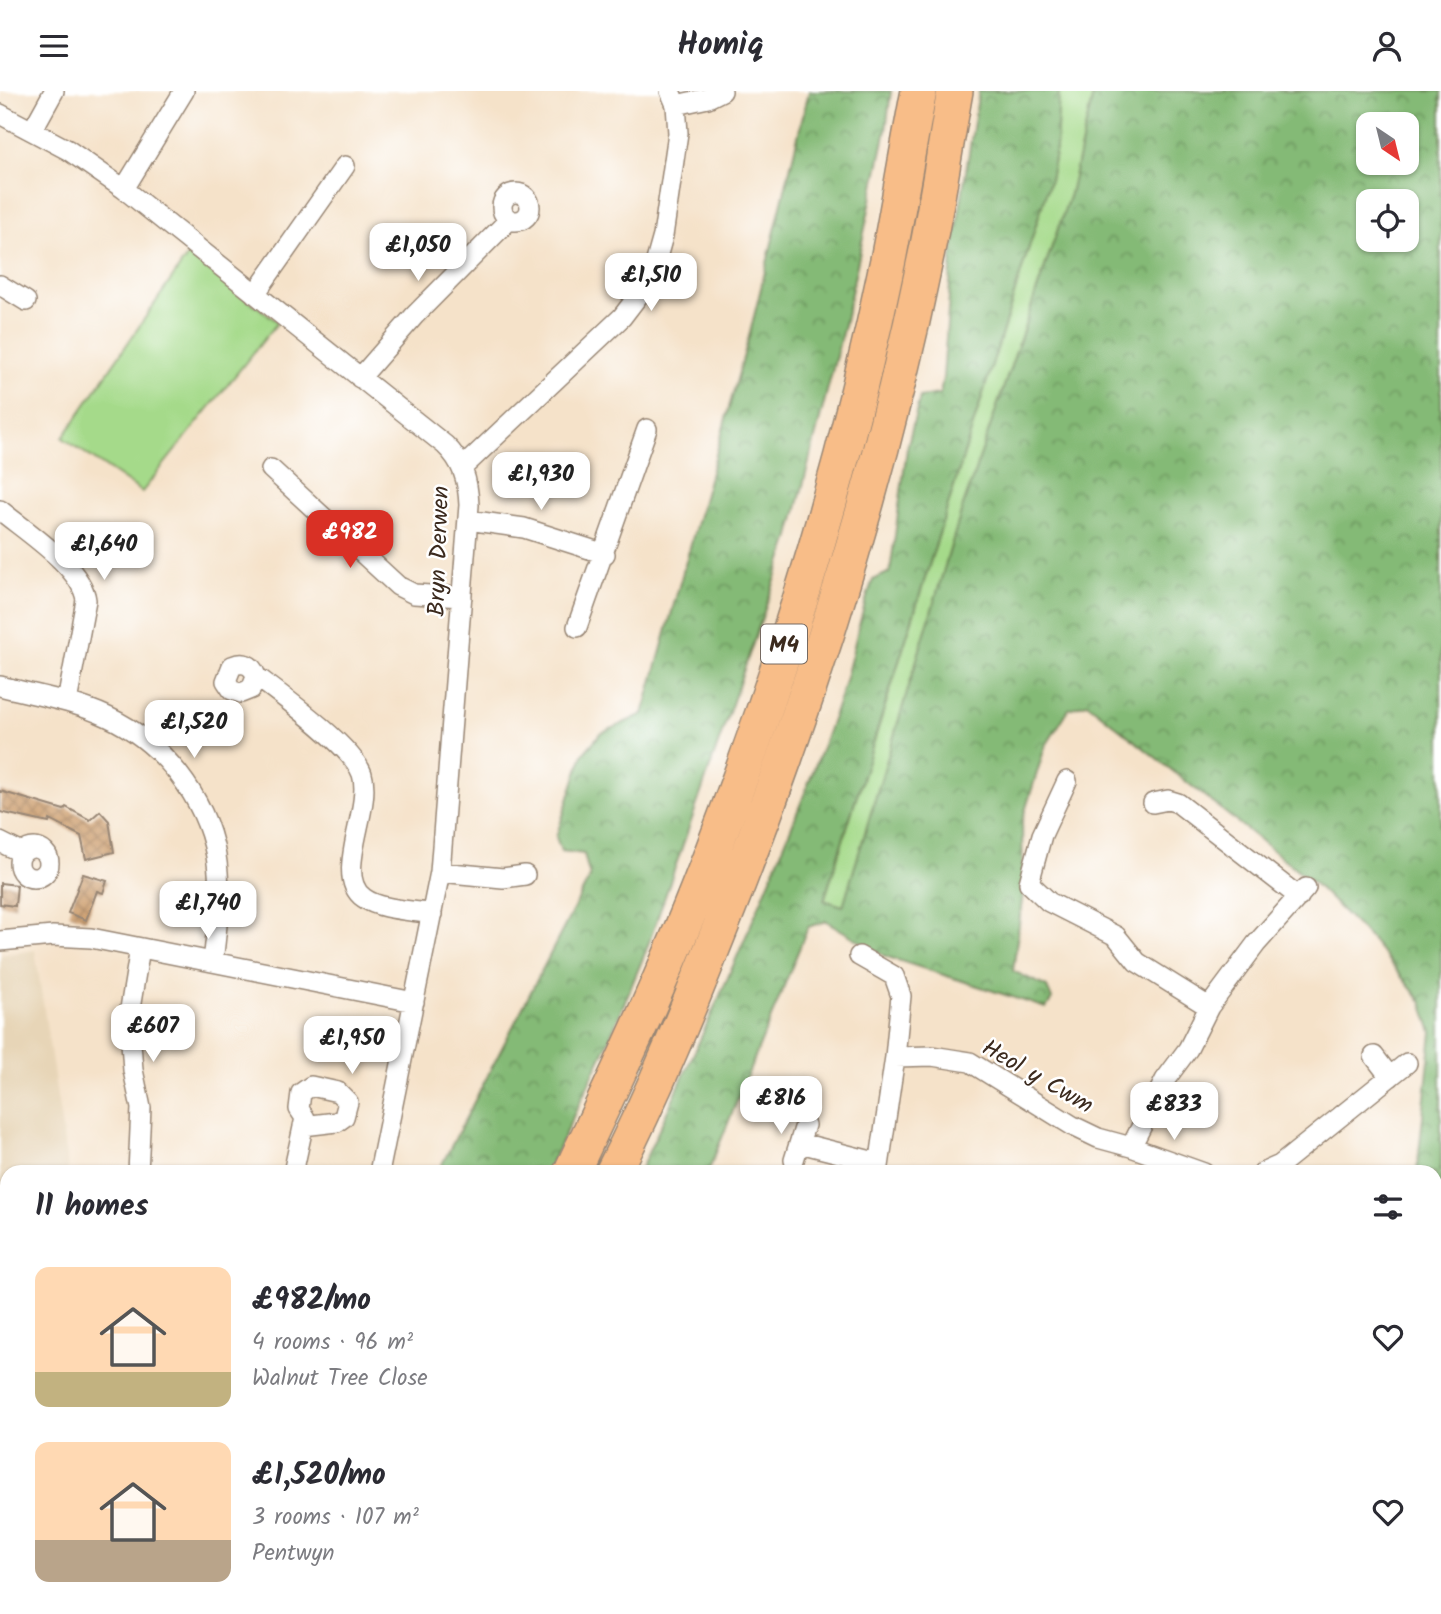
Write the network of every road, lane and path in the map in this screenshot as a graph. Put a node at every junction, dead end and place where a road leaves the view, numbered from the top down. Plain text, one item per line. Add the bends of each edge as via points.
1 (54, 91) edge
2 (184, 91) edge
3 (722, 91) edge
4 (919, 91) edge
5 (955, 91) edge
6 (673, 98) edge
7 (0, 114) edge
8 (33, 129) junction
9 (345, 166) dead end
10 (124, 189) junction
11 (509, 220) dead end
12 (0, 285) edge
13 (255, 295) junction
14 (26, 301) dead end
15 (360, 379) junction
16 (647, 429) dead end
17 (463, 468) junction
18 (271, 469) dead end
19 (0, 510) edge
20 (468, 520) junction
21 (605, 554) junction
22 (462, 597) junction
23 (577, 627) dead end
24 (256, 676) dead end
25 (0, 686) edge
26 (67, 702) junction
27 (1067, 781) dead end
28 (1153, 803) dead end
29 (0, 842) edge
30 (22, 853) dead end
31 (440, 872) junction
32 (525, 876) dead end
33 (432, 914) junction
34 (0, 941) edge
35 (140, 948) junction
36 (859, 957) dead end
37 (213, 962) junction
38 (414, 1002) junction
39 (1209, 1007) junction
40 (1374, 1056) dead end
41 (895, 1057) junction
42 (1407, 1063) dead end
43 (1390, 1077) junction
44 (303, 1126) dead end
45 (800, 1143) dead end
46 (1131, 1147) junction
47 (139, 1165) edge
48 (295, 1165) edge
49 (381, 1165) edge
50 (575, 1165) edge
51 (617, 1165) edge
52 (869, 1165) edge
53 (878, 1165) edge
54 (1182, 1165) edge
55 (1280, 1165) edge

1 - 8 street
2 - 10 street
3 - 6 street via 708,98
4 - 50 highway, M4 via 885,274 812,559 712,853 632,1045
5 - 51 highway, M4 via 925,260 897,383 820,653 754,843 668,1055
6 - 17 street via 675,155 657,268 651,279 622,317
7 - 8 street, Bryn Derwen
8 - 10 street, Bryn Derwen
9 - 13 street
10 - 13 street, Bryn Derwen
11 - 15 street via 415,315
12 - 14 street
13 - 15 street, Bryn Derwen
15 - 17 street, Bryn Derwen via 445,445
16 - 21 street
17 - 20 street, Bryn Derwen
18 - 22 street via 405,591
19 - 26 street via 70,569 85,588
20 - 21 street via 524,528
20 - 22 street, Bryn Derwen
21 - 23 street
22 - 31 street, Bryn Derwen
24 - 33 street via 347,752 361,773 364,803 351,867 362,898
25 - 26 street
26 - 37 street via 109,717 147,743 172,765 197,803 216,855 219,900
27 - 39 street via 1042,835 1029,883 1049,902 1072,913 1087,930 1116,936 1137,963
28 - 39 street via 1178,803 1302,892
29 - 30 street
31 - 32 street via 503,886
31 - 33 street, Bryn Derwen
33 - 38 street, Bryn Derwen
34 - 35 street via 75,936
35 - 37 street
35 - 47 street via 129,1015 142,1115
36 - 41 street via 894,976 901,996
37 - 38 street
38 - 49 street, Bryn Derwen
39 - 46 street
40 - 43 street
41 - 46 street, Heol y Cwm via 970,1062 1073,1126
41 - 53 street
42 - 43 street
43 - 55 street
44 - 48 street
45 - 52 street
46 - 54 street, Heol y Cwm

